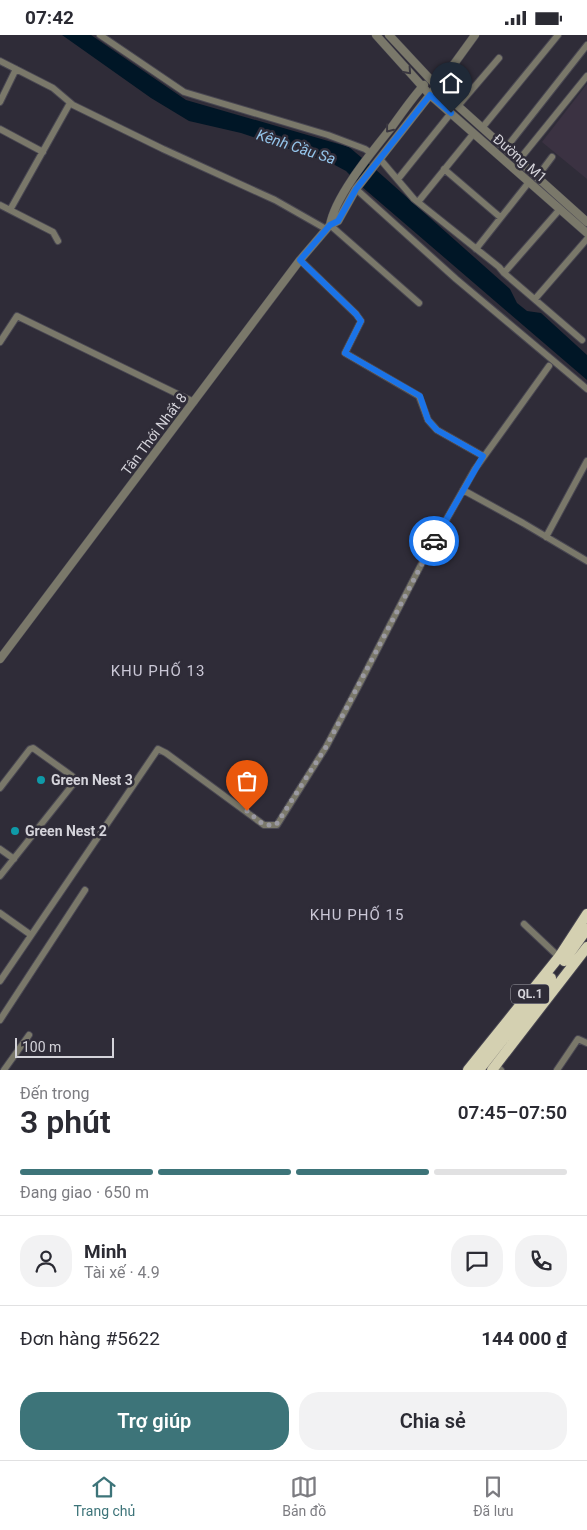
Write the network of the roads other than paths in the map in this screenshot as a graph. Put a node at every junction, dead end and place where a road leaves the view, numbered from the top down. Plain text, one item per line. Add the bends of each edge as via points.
1 (100, 35) edge
2 (376, 35) edge
3 (389, 35) edge
4 (475, 35) edge
5 (558, 35) edge
6 (587, 45) edge
7 (499, 58) dead end
8 (0, 61) edge
9 (16, 69) junction
10 (587, 76) edge
11 (434, 82) junction
12 (422, 87) junction
13 (430, 95) junction
14 (0, 102) edge
15 (70, 103) junction
16 (458, 106) junction
17 (451, 113) junction
18 (482, 127) junction
19 (0, 129) edge
20 (474, 133) junction
21 (506, 148) junction
22 (43, 151) junction
23 (371, 153) junction
24 (552, 157) dead end
25 (380, 159) junction
26 (519, 160) junction
27 (444, 169) junction
28 (537, 177) junction
29 (398, 179) junction
30 (529, 182) junction
31 (352, 187) junction
32 (418, 202) junction
33 (0, 205) edge
34 (560, 209) junction
35 (10, 210) junction
36 (500, 217) junction
37 (587, 222) edge
38 (328, 227) junction
39 (587, 233) edge
40 (587, 239) edge
41 (58, 241) dead end
42 (476, 249) junction
43 (300, 260) junction
44 (504, 273) junction
45 (535, 299) junction
46 (419, 303) dead end
47 (1, 338) edge
48 (582, 340) dead end
49 (548, 367) dead end
50 (587, 389) edge
51 (194, 402) junction
52 (483, 456) junction
53 (587, 461) edge
54 (463, 490) junction
55 (546, 537) junction
56 (587, 561) edge
57 (0, 658) edge
58 (0, 788) edge
59 (0, 849) edge
60 (14, 859) junction
61 (0, 877) edge
62 (85, 890) dead end
63 (0, 913) edge
64 (587, 914) edge
65 (524, 924) dead end
66 (587, 929) edge
67 (31, 935) junction
68 (587, 947) edge
69 (559, 957) junction
70 (587, 957) edge
71 (1, 977) edge
72 (0, 1020) edge
73 (29, 1035) dead end
74 (498, 1040) junction
75 (587, 1043) edge
76 (498, 1069) edge
77 (4, 1070) edge
78 (468, 1070) edge
79 (479, 1070) edge
80 (558, 1070) edge

1 - 23 street via 184,92 328,135
2 -> 12 street, Đường M1
3 - 11 street, Đường M1
4 - 11 street via 446,75
5 - 18 street
6 - 21 street
7 - 16 street
8 - 9 street
9 - 14 street
9 - 15 street via 53,88
10 - 26 street
11 - 12 street
11 - 13 street
11 - 16 street, Đường M1
12 - 13 street, Đường M1
12 -> 23 street
13 - 17 street, Đường M1
13 - 25 street
15 - 22 street
15 - 38 street
16 - 18 street, Đường M1
17 - 20 street, Đường M1
17 - 29 street
18 - 21 street, Đường M1
19 - 22 street
20 - 27 street
20 - 30 street, Đường M1
21 - 26 street, Đường M1
22 - 35 street
23 - 31 street
24 - 28 street
25 - 29 street
25 - 31 street
26 - 28 street, Đường M1
27 - 32 street
27 - 36 street
28 - 37 street, Đường M1
29 - 32 street
30 - 34 street, Đường M1
30 - 36 street
31 - 38 street, Tân Thới Nhất 8 via 338,221
31 - 50 street
32 - 42 street
33 - 35 street
34 - 39 street, Đường M1
34 - 44 street
35 - 41 street via 53,231
36 - 42 street
38 - 43 street, Tân Thới Nhất 8
38 - 46 street
40 - 45 street
42 - 44 street
43 - 51 street, Tân Thới Nhất 8
43 - 52 street via 361,321 345,353 420,396 428,420 437,430
44 - 45 street
45 - 48 street
47 - 51 street via 18,316
49 - 52 street
51 - 57 street, Tân Thới Nhất 8
52 - 54 street
53 - 55 street
54 - 55 street
54 - 67 street via 326,747 276,825 264,825 158,749
55 - 56 street
58 - 60 street via 33,748 74,780
59 - 60 street
60 - 61 street
62 - 72 street
63 - 67 street
64 - 69 highway, QL.1
65 - 69 street
66 - 74 highway, QL.1
67 - 71 street
68 - 76 highway, QL.1
69 - 74 highway, QL.1
70 - 76 highway, QL.1
73 - 77 street
74 - 78 highway, QL.1
74 - 79 highway, QL.1
75 - 80 street via 578,1039

